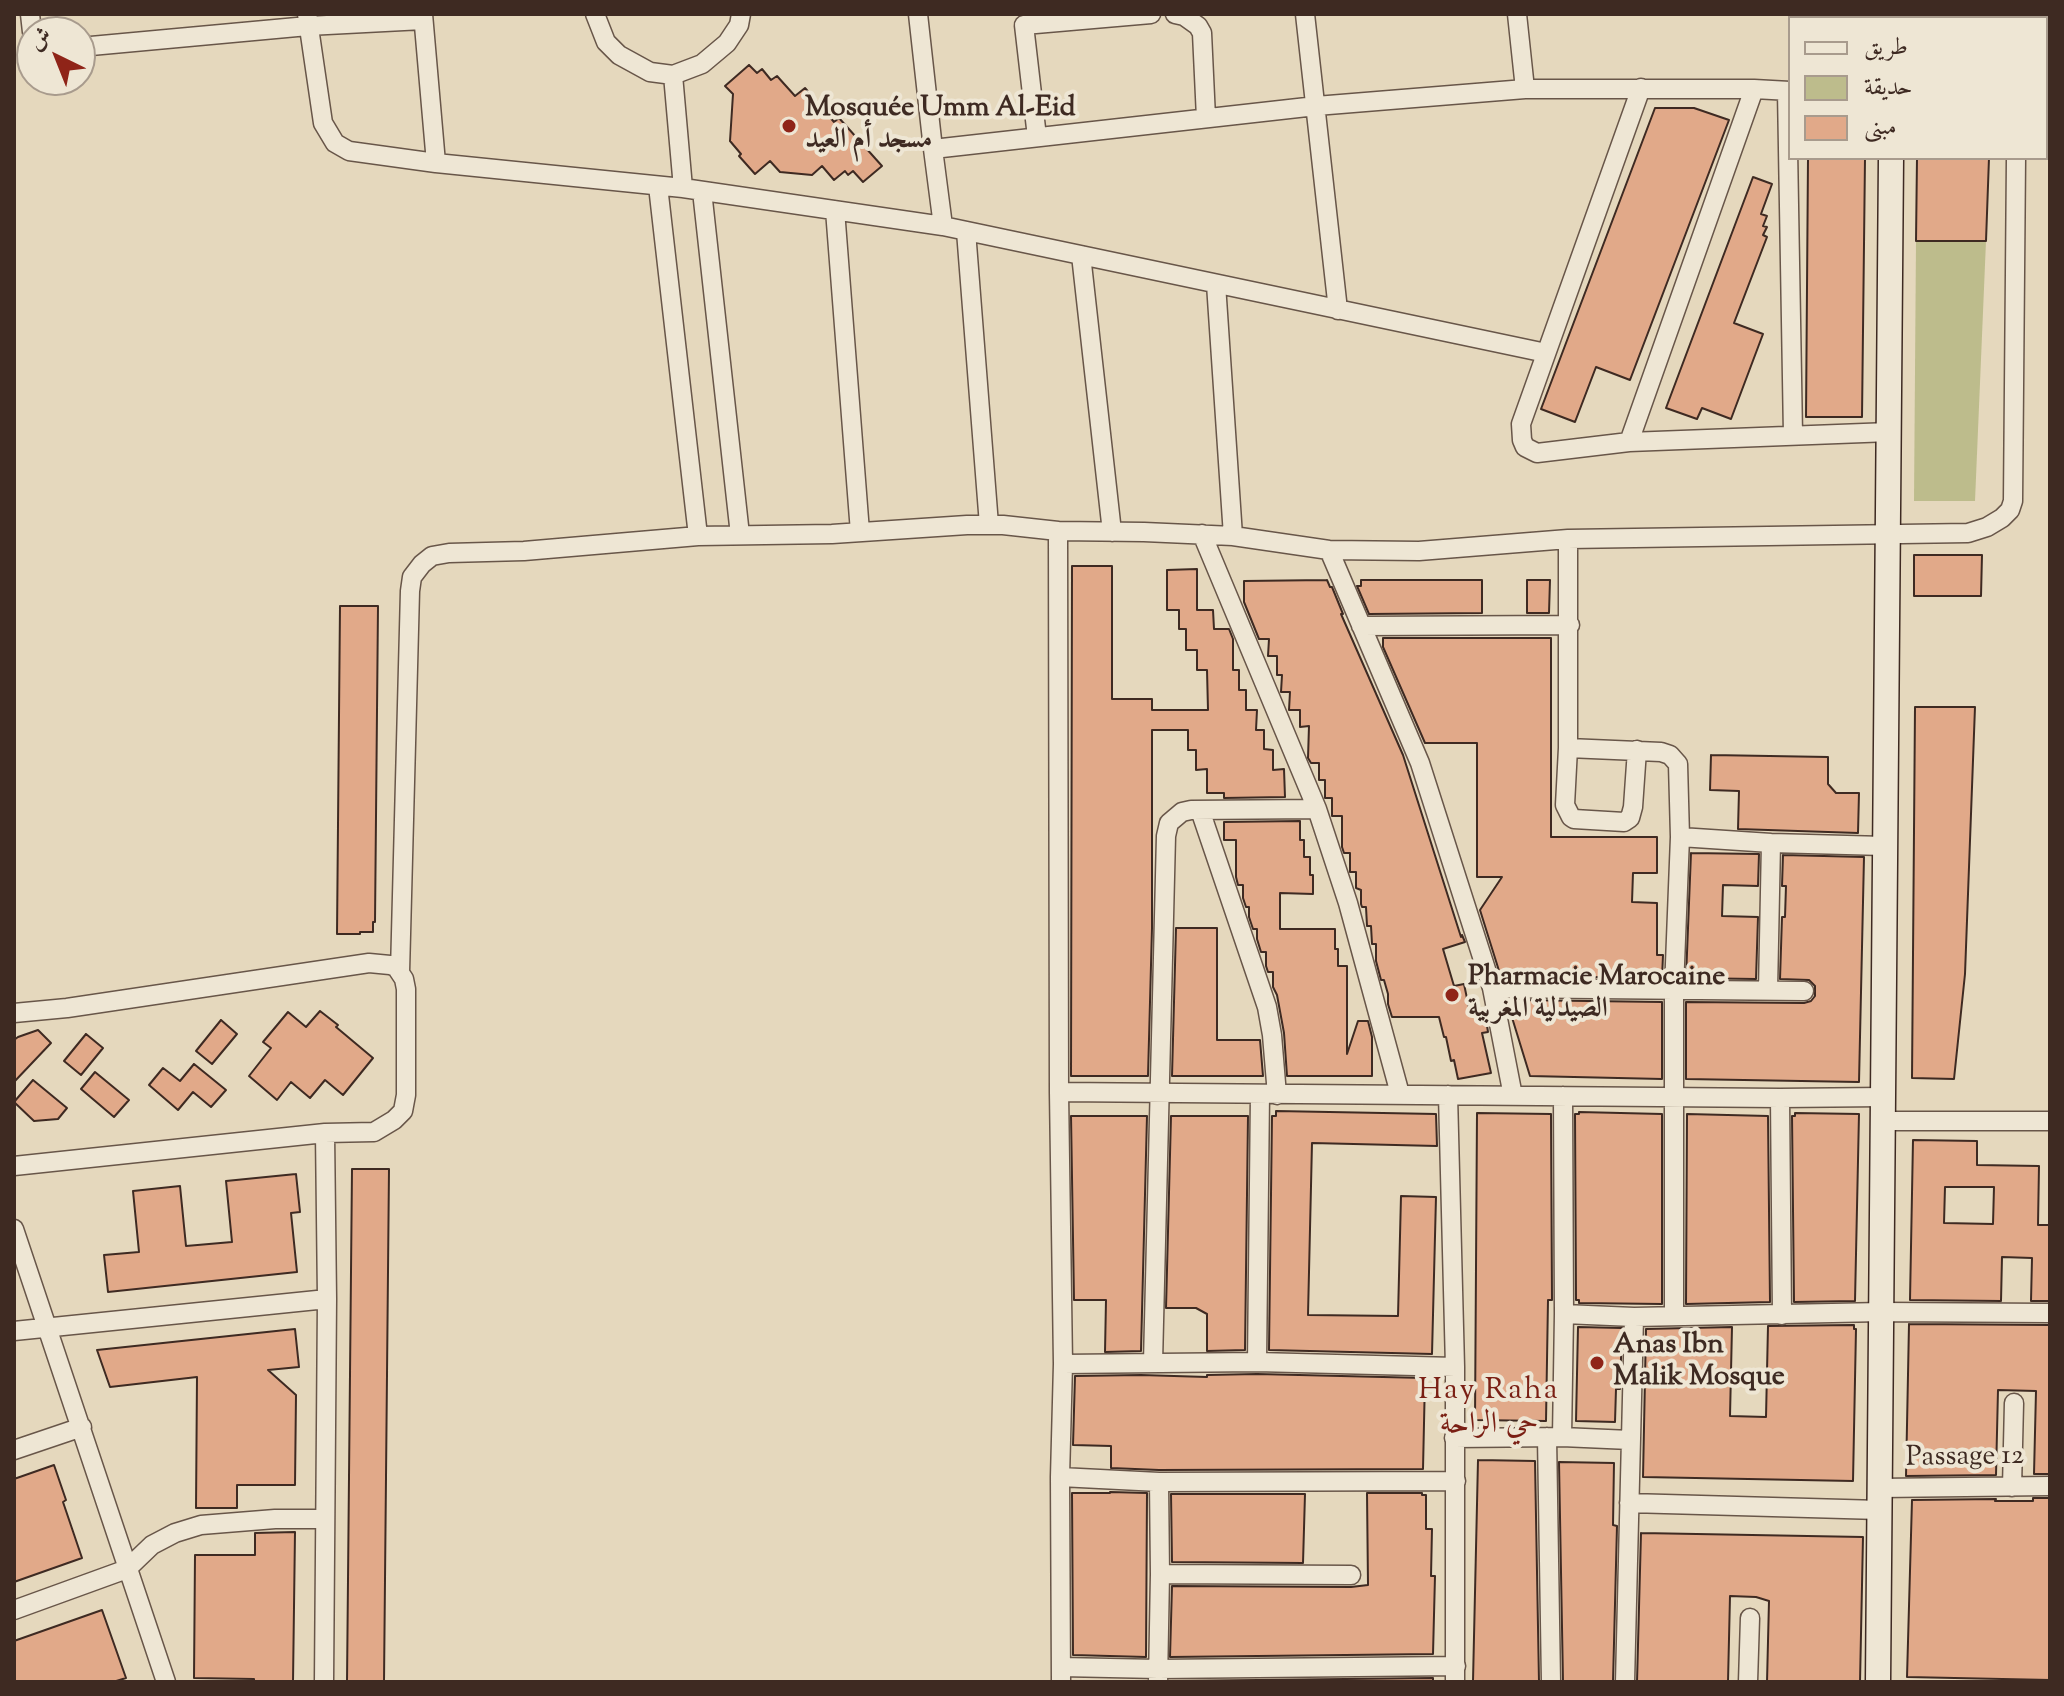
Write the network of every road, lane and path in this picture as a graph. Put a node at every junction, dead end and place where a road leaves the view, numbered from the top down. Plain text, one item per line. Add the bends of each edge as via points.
1 (595, 14) edge
2 (741, 14) edge
3 (918, 14) edge
4 (1151, 14) edge
5 (1175, 14) edge
6 (1305, 14) edge
7 (1517, 14) edge
8 (423, 17) edge
9 (1024, 19) edge
10 (308, 20) edge
11 (96, 45) edge
12 (673, 75) junction
13 (1641, 88) junction
14 (1525, 89) junction
15 (1754, 89) junction
16 (1788, 91) edge
17 (1316, 106) junction
18 (1206, 118) junction
19 (1037, 137) junction
20 (933, 149) junction
21 (1790, 160) edge
22 (1891, 160) edge
23 (2016, 160) edge
24 (436, 163) junction
25 (658, 186) junction
26 (683, 188) junction
27 (702, 191) junction
28 (835, 210) junction
29 (943, 226) junction
30 (966, 231) junction
31 (1081, 255) junction
32 (1216, 284) junction
33 (1338, 310) junction
34 (1546, 353) junction
35 (1890, 432) junction
36 (1793, 435) junction
37 (1629, 442) junction
38 (989, 525) junction
39 (1058, 531) junction
40 (860, 532) junction
41 (1112, 532) junction
42 (1202, 534) junction
43 (740, 535) junction
44 (1887, 535) junction
45 (698, 536) junction
46 (1233, 536) junction
47 (1568, 539) junction
48 (1329, 550) junction
49 (1570, 625) junction
50 (1361, 626) junction
51 (1568, 748) junction
52 (1637, 750) junction
53 (1317, 809) junction
54 (1200, 810) junction
55 (1680, 837) junction
56 (1771, 843) junction
57 (1884, 846) junction
58 (400, 972) junction
59 (1492, 988) junction
60 (1674, 989) junction
61 (1768, 990) junction
62 (1804, 991) dead end
63 (14, 1013) edge
64 (1059, 1092) junction
65 (1159, 1093) junction
66 (1269, 1094) junction
67 (1400, 1094) junction
68 (1448, 1095) junction
69 (1513, 1096) junction
70 (1563, 1096) junction
71 (1675, 1096) junction
72 (1780, 1098) junction
73 (1884, 1109) junction
74 (2050, 1121) edge
75 (325, 1133) junction
76 (14, 1166) edge
77 (14, 1229) edge
78 (327, 1299) junction
79 (1882, 1312) junction
80 (2050, 1313) edge
81 (1564, 1314) junction
82 (1782, 1315) junction
83 (1674, 1316) junction
84 (1634, 1317) junction
85 (47, 1327) junction
86 (14, 1331) edge
87 (1153, 1362) junction
88 (1257, 1362) junction
89 (1063, 1364) junction
90 (1455, 1367) junction
91 (2014, 1403) dead end
92 (82, 1427) junction
93 (1554, 1437) junction
94 (1454, 1438) junction
95 (1630, 1440) junction
96 (14, 1450) edge
97 (1060, 1477) junction
98 (1456, 1481) junction
99 (1159, 1482) junction
100 (2050, 1486) edge
101 (2012, 1487) junction
102 (1880, 1499) junction
103 (1629, 1503) junction
104 (325, 1519) junction
105 (127, 1569) junction
106 (1160, 1574) junction
107 (1351, 1575) dead end
108 (14, 1610) edge
109 (1750, 1618) dead end
110 (1061, 1674) edge
111 (1251, 1674) edge
112 (1456, 1674) edge
113 (1342, 1675) edge
114 (1158, 1676) edge
115 (166, 1682) edge
116 (324, 1682) edge
117 (1551, 1682) edge
118 (1625, 1682) edge
119 (1748, 1682) edge
120 (1878, 1682) edge

1 - 12 street via 606,42 619,55 650,72
2 - 12 street via 727,43 702,64
3 - 20 street
4 - 9 street
5 - 18 street via 1202,33
6 - 17 street
7 - 14 street
8 - 10 street
8 - 24 street
9 - 19 street
10 - 11 street
10 - 24 street via 323,123 335,143 349,151
12 - 26 street
13 - 14 street
13 - 15 street
13 - 34 street
14 - 17 street
15 - 16 street
15 - 37 street
17 - 18 street
17 - 33 street
18 - 19 street
19 - 20 street
20 - 29 street
21 - 36 street
22 - 35 street
23 - 44 street via 2010,510 1968,533
24 - 25 street
25 - 26 street
25 - 45 street
26 - 27 street
27 - 28 street
27 - 43 street
28 - 29 street
28 - 40 street
29 - 30 street
30 - 31 street
30 - 38 street
31 - 32 street
31 - 41 street
32 - 33 street
32 - 46 street
33 - 34 street
34 - 37 street via 1521,424 1527,449 1537,453
35 - 36 street
35 - 44 street
36 - 37 street
38 - 39 street
38 - 40 street
39 - 41 street
39 - 64 street
40 - 43 street
41 - 42 street
42 - 46 street
42 - 53 street
43 - 45 street
44 - 47 street
44 - 57 street
45 - 58 street via 449,553 432,556 412,577
46 - 48 street
47 - 48 street via 1419,551
47 - 49 street
48 - 50 street
49 - 50 street
49 - 51 street
50 - 59 street via 1420,763
51 - 52 street
51 - 52 street via 1569,814 1574,819 1624,822 1633,807
52 - 55 street via 1665,753 1678,764
53 - 54 street
53 - 67 street
54 - 65 street via 1175,817 1166,836
54 - 66 street via 1267,1007 1272,1035
55 - 56 street
55 - 60 street
56 - 57 street
56 - 61 street
57 - 73 street
58 - 63 street via 369,963
58 - 75 street via 406,989 403,1111 374,1132
59 - 60 street
59 - 69 street
60 - 61 street
60 - 71 street
61 - 62 street
64 - 65 street
64 - 89 street
65 - 66 street
65 - 87 street
66 - 67 street
66 - 88 street
67 - 68 street
68 - 69 street
68 - 90 street
69 - 70 street
70 - 71 street
70 - 81 street
71 - 72 street
71 - 83 street
72 - 73 street
72 - 82 street
73 - 74 street
73 - 79 street
75 - 76 street
75 - 78 street
77 - 85 street
78 - 85 street
78 - 104 street
79 - 80 street
79 - 82 street
79 - 102 street
81 - 84 street
81 - 93 street
82 - 83 street
83 - 84 street
84 - 95 street
85 - 86 street
85 - 92 street
87 - 88 street
87 - 89 street
88 - 90 street
89 - 97 street
90 - 94 street
91 - 101 street
92 - 96 street
92 - 105 street
93 - 94 street
93 - 95 street
93 - 117 street
94 - 98 street
95 - 103 street
97 - 99 street
97 - 110 street
98 - 99 street
98 - 112 street
99 - 106 street
100 - 101 street, Passage 12
101 - 102 street, Passage 12
102 - 103 street, Passage 12
102 - 120 street
103 - 118 street
104 - 105 street via 201,1525 152,1545
104 - 116 street
105 - 108 street
105 - 115 street
106 - 107 street
106 - 114 street
109 - 119 street
110 - 114 street
111 - 113 street
111 - 114 street
112 - 113 street

